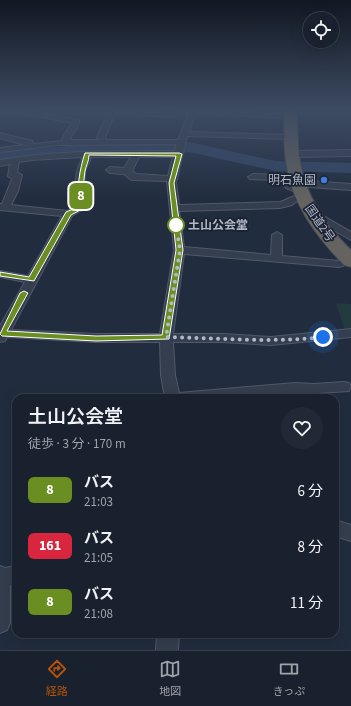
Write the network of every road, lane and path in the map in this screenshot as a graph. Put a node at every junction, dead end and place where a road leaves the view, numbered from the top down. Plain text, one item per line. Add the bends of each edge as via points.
1 (11, 139) edge
2 (66, 139) edge
3 (183, 139) edge
4 (291, 139) edge
5 (104, 142) joint
6 (67, 143) junction
7 (45, 145) junction
8 (180, 148) junction
9 (0, 150) edge
10 (137, 153) junction
11 (351, 153) edge
12 (87, 154) junction
13 (15, 160) junction
14 (0, 163) edge
15 (110, 170) dead end
16 (127, 171) junction
17 (296, 176) junction
18 (253, 177) dead end
19 (173, 179) junction
20 (351, 187) edge
21 (2, 207) edge
22 (174, 208) junction
23 (68, 214) junction
24 (277, 235) dead end
25 (180, 250) junction
26 (345, 253) edge
27 (276, 258) junction
28 (0, 274) edge
29 (31, 280) junction
30 (351, 333) edge
31 (1, 335) edge
32 (166, 337) junction
33 (344, 387) dead end
34 (171, 394) edge
35 (290, 394) edge
36 (339, 529) edge
37 (351, 533) edge
38 (12, 576) edge
39 (0, 577) edge
40 (0, 622) edge
41 (168, 638) edge
42 (168, 650) edge

1 - 7 street
2 - 6 street
3 - 8 street
4 - 17 highway, 国道2号
5 - 6 street
5 - 8 street
6 - 7 street
7 - 9 street
8 - 10 street
8 - 19 street
10 - 12 street
10 - 16 street
11 - 17 street
12 - 13 street
12 - 23 street via 86,164 82,168 81,208
13 - 14 street
13 - 21 street via 12,176 18,175 13,191
15 - 16 street
16 - 19 street via 133,177
17 - 18 street via 289,186 282,177
17 - 20 street
17 - 22 street via 294,198 289,203
17 - 26 highway, 国道2号 via 315,219
19 - 22 street
21 - 23 street
22 - 25 street
23 - 29 street
24 - 27 street
25 - 27 street
25 - 32 street
26 - 27 street
28 - 29 street
29 - 31 street
30 - 32 street via 271,341
31 - 32 street
32 - 34 street
33 - 35 street
36 - 37 street
38 - 39 street
39 - 40 street
41 - 42 street

